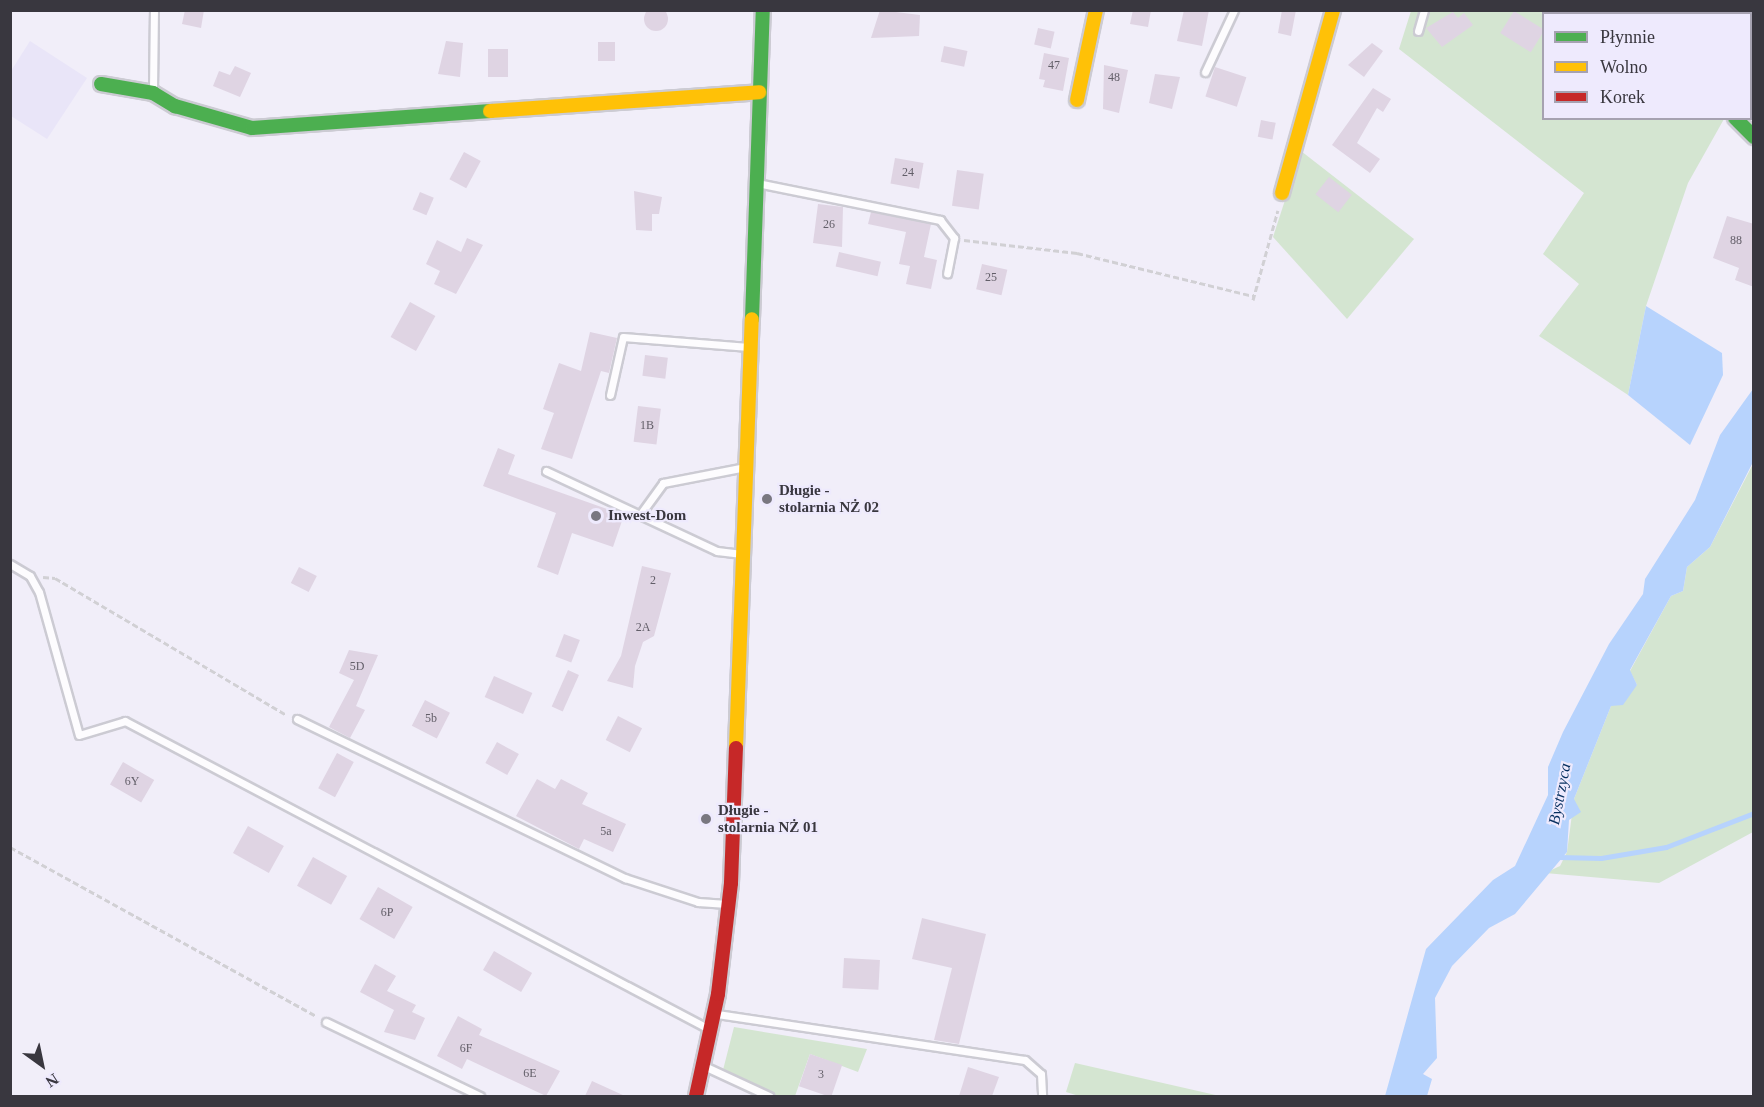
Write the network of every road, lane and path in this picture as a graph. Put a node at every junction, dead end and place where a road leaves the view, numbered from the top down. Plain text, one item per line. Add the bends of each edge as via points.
1 (154, 10) edge
2 (763, 10) edge
3 (1096, 10) edge
4 (1234, 10) edge
5 (1333, 10) edge
6 (1424, 10) edge
7 (1418, 31) dead end
8 (1205, 72) dead end
9 (101, 84) dead end
10 (759, 92) junction
11 (153, 93) junction
12 (1077, 100) dead end
13 (1737, 120) edge
14 (1754, 137) edge
15 (755, 182) junction
16 (1282, 193) joint
17 (954, 238) junction
18 (947, 273) dead end
19 (749, 347) junction
20 (610, 395) dead end
21 (745, 467) junction
22 (546, 471) dead end
23 (642, 512) junction
24 (742, 555) junction
25 (10, 564) edge
26 (30, 576) junction
27 (297, 719) joint
28 (10, 847) edge
29 (729, 905) junction
30 (715, 1013) junction
31 (326, 1022) joint
32 (712, 1029) junction
33 (704, 1066) junction
34 (480, 1096) edge
35 (696, 1096) edge
36 (769, 1096) edge
37 (1042, 1096) edge

1 - 11 lane
2 - 10 main road
3 - 12 main road
4 - 8 lane
5 - 16 main road
6 - 7 lane
9 - 11 main road
10 - 11 main road via 252,128 175,106
10 - 15 main road
13 - 14 main road
15 - 17 lane via 940,220
15 - 19 main road
16 - 17 path via 1253,298 1077,253
17 - 18 lane
19 - 20 lane via 623,337
19 - 21 main road
21 - 23 lane via 663,483
21 - 24 main road
22 - 23 lane
23 - 24 lane via 717,551
24 - 29 main road
25 - 26 lane
26 - 27 path via 55,578
26 - 32 lane via 79,735 125,722
27 - 29 lane via 625,878 698,902
28 - 31 path
29 - 30 main road
30 - 32 main road
30 - 37 lane via 1026,1060 1041,1074
31 - 34 lane
32 - 33 main road
33 - 35 main road
33 - 36 lane

